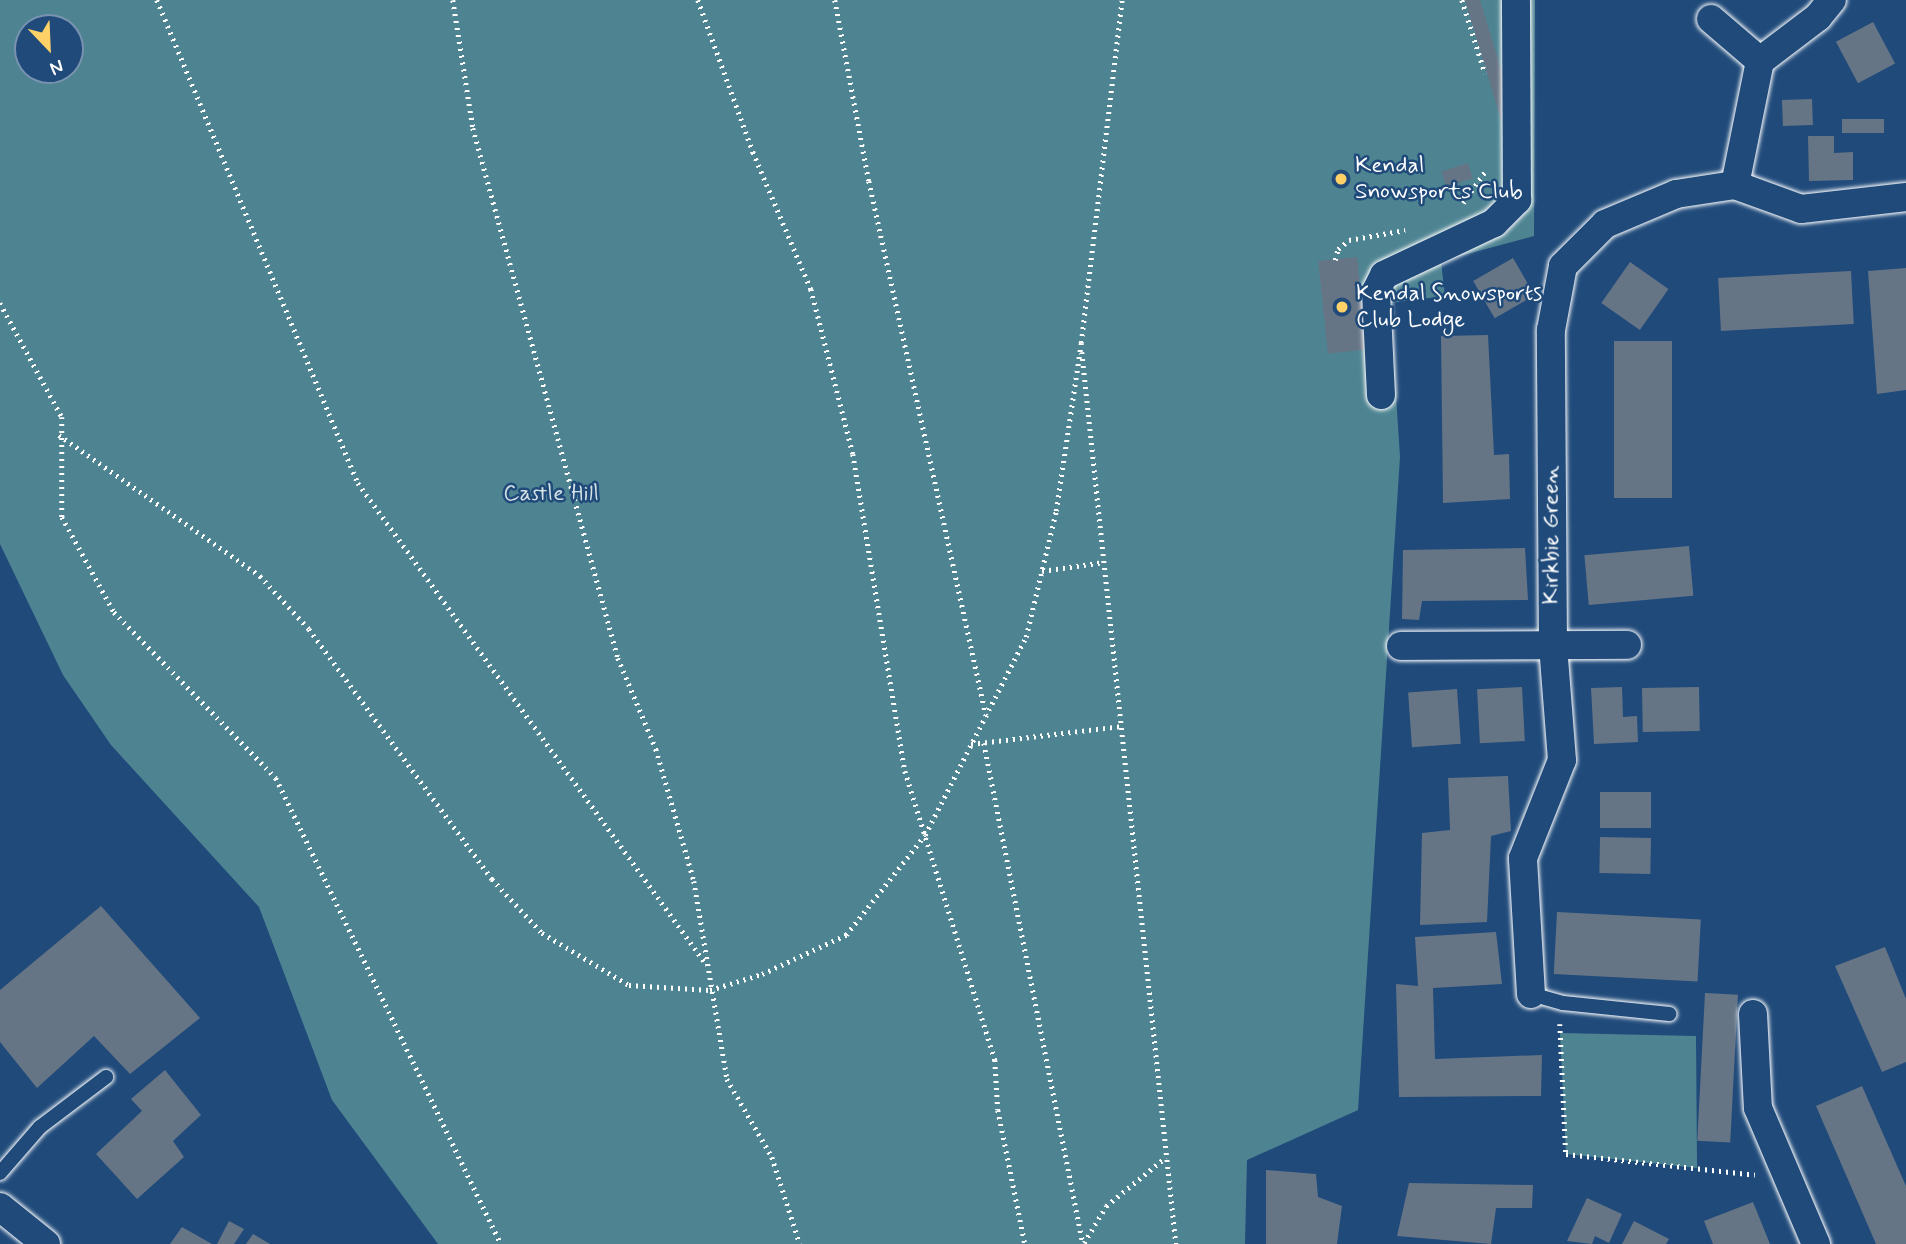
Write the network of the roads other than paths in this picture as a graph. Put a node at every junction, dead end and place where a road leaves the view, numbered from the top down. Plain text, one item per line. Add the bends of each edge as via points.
1 (1516, 0) edge
2 (1832, 0) edge
3 (1711, 19) dead end
4 (1760, 61) junction
5 (1735, 185) junction
6 (1906, 197) edge
7 (1381, 395) dead end
8 (1553, 645) junction
9 (1627, 645) dead end
10 (1401, 646) dead end
11 (1531, 993) joint
12 (1669, 1014) dead end
13 (1753, 1014) dead end
14 (106, 1077) dead end
15 (0, 1173) edge
16 (0, 1207) edge
17 (46, 1244) edge
18 (1815, 1244) edge

1 - 7 street via 1517,200 1494,223 1384,275 1376,291
2 - 4 street via 1818,17
3 - 4 street
4 - 5 street
5 - 6 street, Kirkbie Green via 1801,209
5 - 8 street, Kirkbie Green via 1675,194 1605,224 1563,266 1551,330
8 - 9 street
8 - 10 street
8 - 11 street, Kirkbie Green via 1562,760 1523,858
11 - 12 lane via 1563,1003
13 - 18 street via 1758,1108
14 - 15 lane via 40,1127
16 - 17 street

